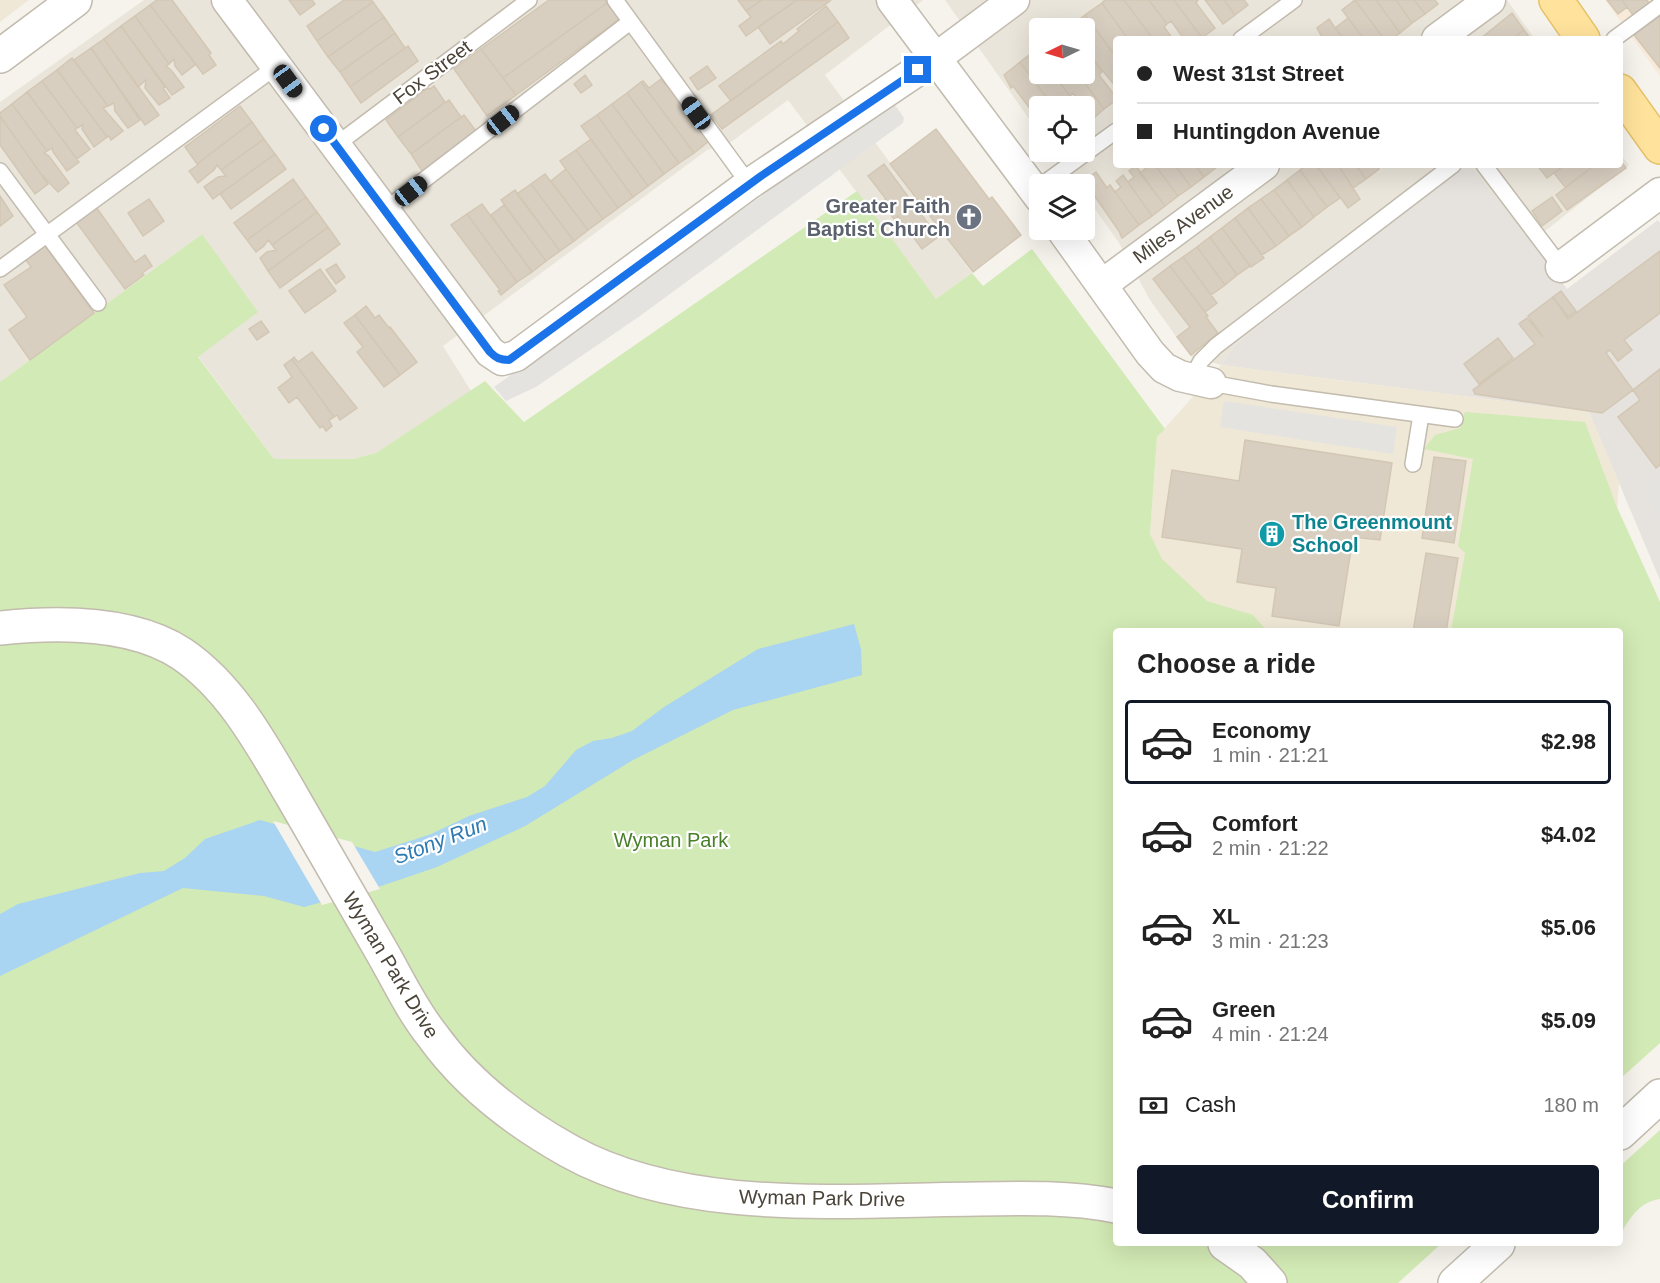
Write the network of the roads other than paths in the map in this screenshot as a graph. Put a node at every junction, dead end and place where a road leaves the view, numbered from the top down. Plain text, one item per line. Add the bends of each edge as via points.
1 (75, 0) edge
2 (227, 0) edge
3 (529, 0) edge
4 (615, 0) edge
5 (892, 0) edge
6 (1014, 0) edge
7 (1294, 0) edge
8 (1490, 0) edge
9 (1556, 0) edge
10 (1660, 5) edge
11 (630, 22) junction
12 (1245, 36) edge
13 (1441, 36) edge
14 (1581, 36) edge
15 (1618, 36) edge
16 (0, 56) edge
17 (936, 58) junction
18 (277, 66) junction
19 (1623, 95) edge
20 (1113, 133) edge
21 (336, 145) junction
22 (1660, 147) edge
23 (1260, 168) edge
24 (1449, 168) edge
25 (1486, 168) edge
26 (0, 171) edge
27 (1060, 174) edge
28 (1029, 177) edge
29 (749, 184) junction
30 (1660, 193) edge
31 (385, 210) junction
32 (46, 234) junction
33 (1069, 240) edge
34 (1561, 267) joint
35 (0, 269) edge
36 (1102, 284) junction
37 (98, 303) dead end
38 (1202, 380) junction
39 (1421, 415) junction
40 (1455, 419) dead end
41 (1413, 464) dead end
42 (0, 628) edge
43 (1660, 1096) edge
44 (1623, 1129) edge
45 (1113, 1206) edge
46 (1228, 1246) edge
47 (1496, 1246) edge
48 (1270, 1283) edge
49 (1455, 1283) edge

1 - 16 street
2 - 18 street
3 - 21 lane, Fox Street
4 - 11 lane
5 - 17 street
6 - 17 street
7 - 12 lane
8 - 13 street
9 - 14 main road
10 - 15 lane
11 - 29 lane
11 - 31 lane
17 - 28 street
17 - 29 street
18 - 21 street
18 - 32 lane
19 - 22 main road
20 - 27 lane
21 - 31 street
23 - 36 street, Miles Avenue
24 - 38 lane via 1216,346 1201,361
25 - 34 lane
26 - 32 lane
29 - 31 street via 516,356 502,360 490,352
30 - 34 street
32 - 35 lane
32 - 37 lane
33 - 36 street
36 - 38 street via 1164,368
38 - 39 lane
39 - 40 lane
39 - 41 lane
42 - 45 street, Wyman Park Drive via 81,624 138,636 162,643 203,671 223,690 262,744 431,1034 468,1078 513,1115 571,1152 628,1177 685,1191 771,1199 1012,1198
43 - 44 street
46 - 48 street via 1252,1263
47 - 49 street

